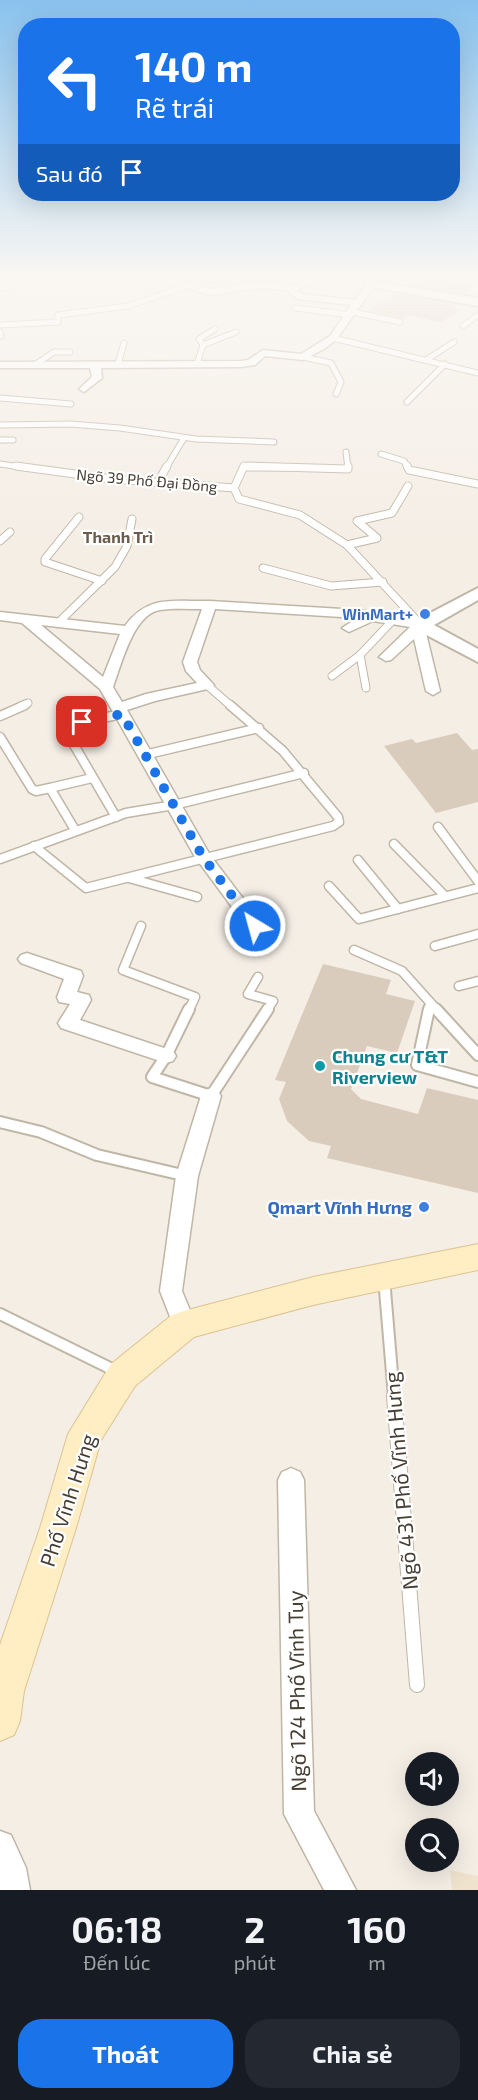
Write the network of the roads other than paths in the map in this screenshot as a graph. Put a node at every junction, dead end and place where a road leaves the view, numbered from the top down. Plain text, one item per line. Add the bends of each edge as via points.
1 (43, 368) edge
2 (96, 368) edge
3 (334, 368) edge
4 (441, 368) edge
5 (463, 368) edge
6 (474, 368) edge
7 (33, 369) edge
8 (471, 370) junction
9 (478, 373) edge
10 (84, 389) dead end
11 (336, 394) dead end
12 (0, 398) edge
13 (407, 402) dead end
14 (71, 404) dead end
15 (0, 425) edge
16 (184, 438) junction
17 (0, 440) edge
18 (13, 440) dead end
19 (274, 442) dead end
20 (346, 452) dead end
21 (381, 454) dead end
22 (0, 464) edge
23 (158, 482) junction
24 (478, 484) edge
25 (408, 486) dead end
26 (234, 488) junction
27 (79, 517) dead end
28 (132, 519) dead end
29 (10, 532) dead end
30 (0, 541) edge
31 (347, 545) junction
32 (263, 568) dead end
33 (102, 581) junction
34 (383, 582) junction
35 (478, 593) edge
36 (210, 605) junction
37 (0, 616) edge
38 (370, 616) junction
39 (25, 618) junction
40 (393, 620) junction
41 (59, 622) junction
42 (420, 626) junction
43 (349, 628) dead end
44 (128, 631) junction
45 (360, 655) junction
46 (386, 657) dead end
47 (478, 657) edge
48 (332, 676) dead end
49 (207, 686) junction
50 (106, 687) junction
51 (366, 688) dead end
52 (433, 691) dead end
53 (28, 703) dead end
54 (120, 711) junction
55 (0, 716) edge
56 (259, 728) junction
57 (0, 737) edge
58 (144, 755) junction
59 (304, 773) junction
60 (92, 778) junction
61 (50, 788) junction
62 (174, 805) junction
63 (116, 817) junction
64 (438, 827) dead end
65 (75, 830) junction
66 (394, 844) dead end
67 (34, 846) junction
68 (203, 857) junction
69 (0, 859) edge
70 (358, 860) dead end
71 (126, 878) junction
72 (478, 881) edge
73 (328, 886) dead end
74 (478, 888) edge
75 (445, 896) junction
76 (197, 897) dead end
77 (398, 909) junction
78 (141, 926) dead end
79 (255, 926) dead end
80 (478, 934) edge
81 (435, 946) dead end
82 (354, 950) dead end
83 (27, 958) dead end
84 (258, 976) dead end
85 (478, 981) edge
86 (459, 986) dead end
87 (430, 1003) junction
88 (478, 1055) edge
89 (166, 1056) junction
90 (478, 1082) edge
91 (212, 1096) junction
92 (0, 1122) edge
93 (187, 1176) junction
94 (478, 1257) edge
95 (384, 1278) junction
96 (0, 1314) edge
97 (184, 1325) junction
98 (123, 1375) junction
99 (291, 1480) dead end
100 (417, 1684) dead end
101 (1, 1700) edge
102 (0, 1846) edge
103 (15, 1890) edge
104 (341, 1890) edge

1 - 7 street
2 - 10 street via 97,378
3 - 11 lane via 341,382
4 - 13 lane
5 - 8 lane
6 - 8 lane
8 - 9 lane
12 - 14 lane
15 - 16 lane via 70,424
16 - 19 lane
16 - 23 lane
17 - 18 lane
20 - 26 lane via 348,469 244,466
21 - 24 lane via 404,461 409,470
22 - 23 lane, Ngõ 39 Phố Đại Đồng
23 - 26 lane, Ngõ 39 Phố Đại Đồng
25 - 31 lane via 392,513 357,521 377,538
26 - 31 lane, Ngõ 39 Phố Đại Đồng via 239,499 300,515
27 - 33 lane via 45,562
28 - 33 lane via 128,543
29 - 30 lane
31 - 34 lane, Ngõ 39 Phố Đại Đồng
32 - 34 lane via 331,586
33 - 41 lane
34 - 42 lane, Ngõ 39 Phố Đại Đồng
35 - 42 street
36 - 38 street
36 - 44 street via 155,606
36 - 49 street via 190,662
37 - 39 street
38 - 40 street
38 - 43 street
39 - 41 street
39 - 50 street
40 - 42 street
40 - 45 lane
41 - 44 street
42 - 46 street
42 - 47 street
42 - 52 street
44 - 50 street
45 - 48 lane
45 - 51 lane
49 - 54 street via 151,698
49 - 56 lane
50 - 54 street
53 - 55 lane
54 - 58 street
54 - 60 lane via 63,726
56 - 58 lane
56 - 59 lane
57 - 61 lane via 32,789
58 - 62 street
59 - 62 lane
59 - 68 lane via 339,822
60 - 61 lane
60 - 63 lane
61 - 65 lane
62 - 63 lane
62 - 68 street
63 - 65 lane
64 - 72 lane
65 - 67 lane
66 - 75 lane
67 - 69 lane
67 - 71 lane via 82,886
68 - 71 lane
68 - 79 street
70 - 77 lane
71 - 76 lane
73 - 77 lane via 359,919
74 - 75 lane
75 - 77 lane
78 - 89 lane via 123,970 195,997
80 - 81 lane
82 - 87 lane via 402,971
83 - 89 street via 74,976 66,997 82,1000 68,1023
84 - 91 lane via 248,994 273,1001
85 - 86 lane
87 - 88 lane
87 - 90 lane via 417,1065
89 - 91 lane via 152,1077
91 - 93 street
92 - 93 lane via 41,1132 97,1155
93 - 97 street via 171,1291
94 - 95 main road, Phố Vĩnh Hưng
95 - 97 main road, Phố Vĩnh Hưng via 312,1291
95 - 100 lane, Ngõ 431 Phố Vĩnh Hưng
96 - 98 lane
97 - 98 main road, Phố Vĩnh Hưng
98 - 101 main road, Phố Vĩnh Hưng via 85,1434
99 - 104 street, Ngõ 124 Phố Vĩnh Tuy via 299,1814
102 - 103 street via 11,1868

